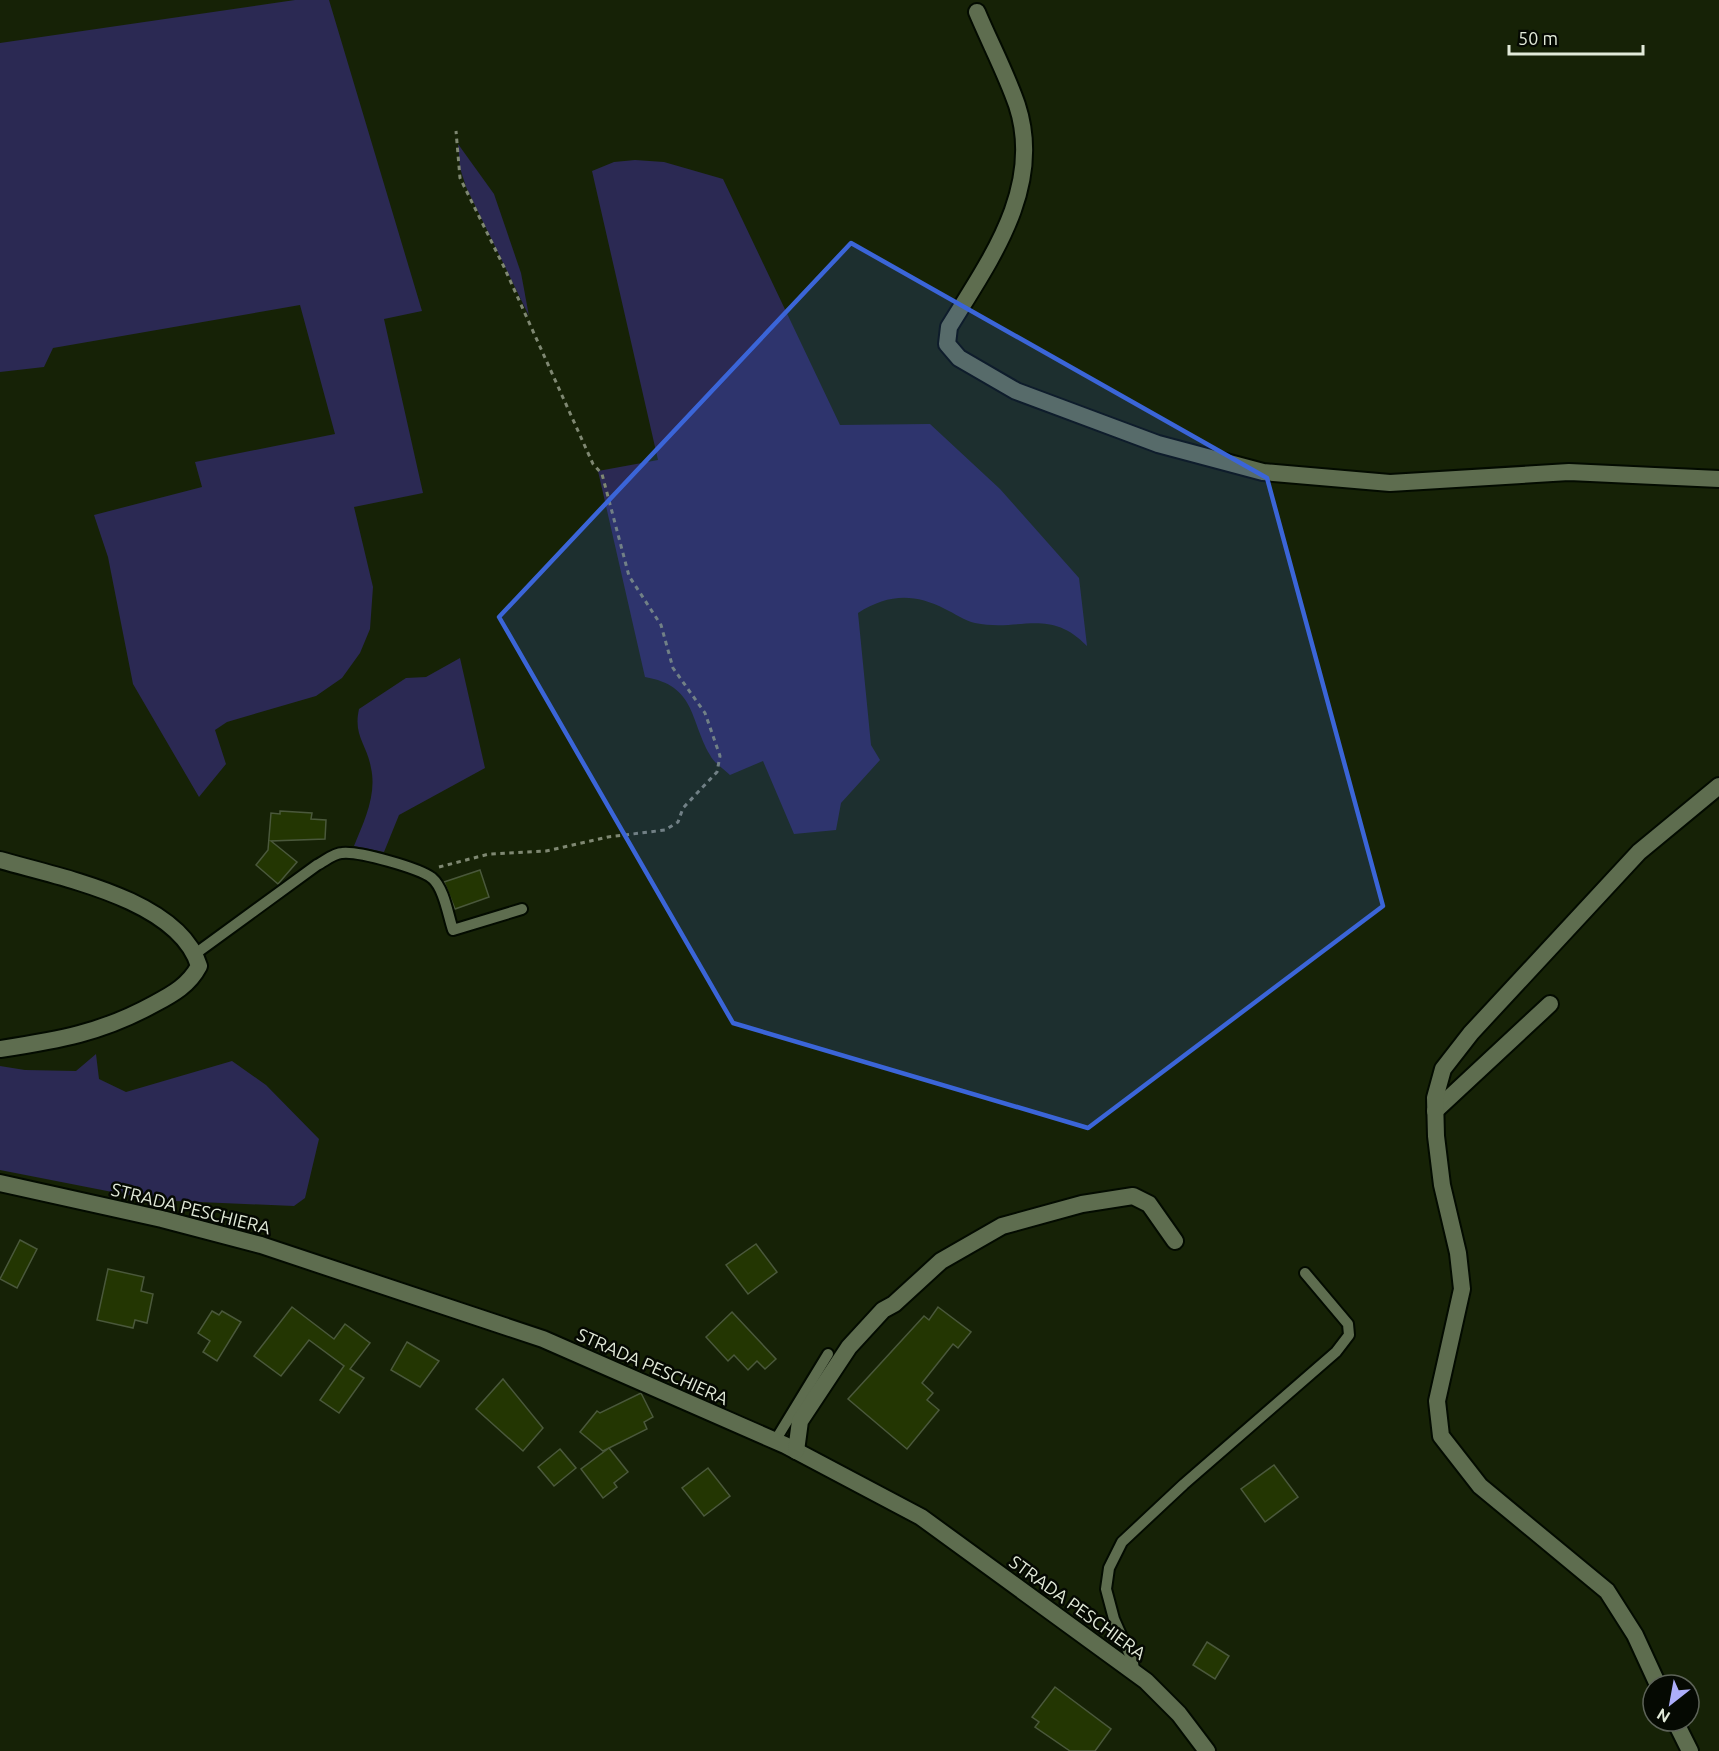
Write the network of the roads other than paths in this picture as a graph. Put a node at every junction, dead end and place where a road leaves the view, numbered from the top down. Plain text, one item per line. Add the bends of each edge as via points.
1 (977, 12) dead end
2 (1719, 479) edge
3 (1719, 786) edge
4 (0, 860) edge
5 (522, 909) dead end
6 (195, 954) junction
7 (1550, 1004) dead end
8 (0, 1049) edge
9 (1435, 1111) junction
10 (0, 1183) edge
11 (1175, 1241) dead end
12 (1305, 1273) dead end
13 (828, 1354) dead end
14 (775, 1441) junction
15 (796, 1451) junction
16 (1134, 1672) junction
17 (1652, 1673) edge
18 (1681, 1733) edge
19 (1207, 1751) edge
20 (1690, 1751) edge

1 - 2 street via 1017,105 1024,133 1025,171 1011,221 949,327 947,344 959,358 1017,391 1158,444 1263,472 1390,483 1569,472
3 - 9 street via 1639,852 1471,1033 1443,1069
4 - 6 street via 127,899 159,918
5 - 6 lane via 453,930 432,878 358,853 339,853
6 - 8 street via 199,966 183,987 119,1023 62,1040
7 - 9 street
9 - 17 street via 1442,1185 1462,1289 1437,1401 1441,1436 1480,1486 1607,1592 1635,1635
10 - 14 street, STRADA PESCHIERA via 261,1245 543,1340
11 - 15 street via 1149,1204 1133,1196 1082,1204 1002,1226 941,1261 849,1347 800,1421
12 - 16 lane via 1348,1324 1349,1335 1336,1352 1122,1542 1109,1568 1106,1589
13 - 14 lane
14 - 15 street, STRADA PESCHIERA
15 - 16 street, STRADA PESCHIERA via 921,1517
16 - 19 street, STRADA PESCHIERA via 1179,1714
18 - 20 street

